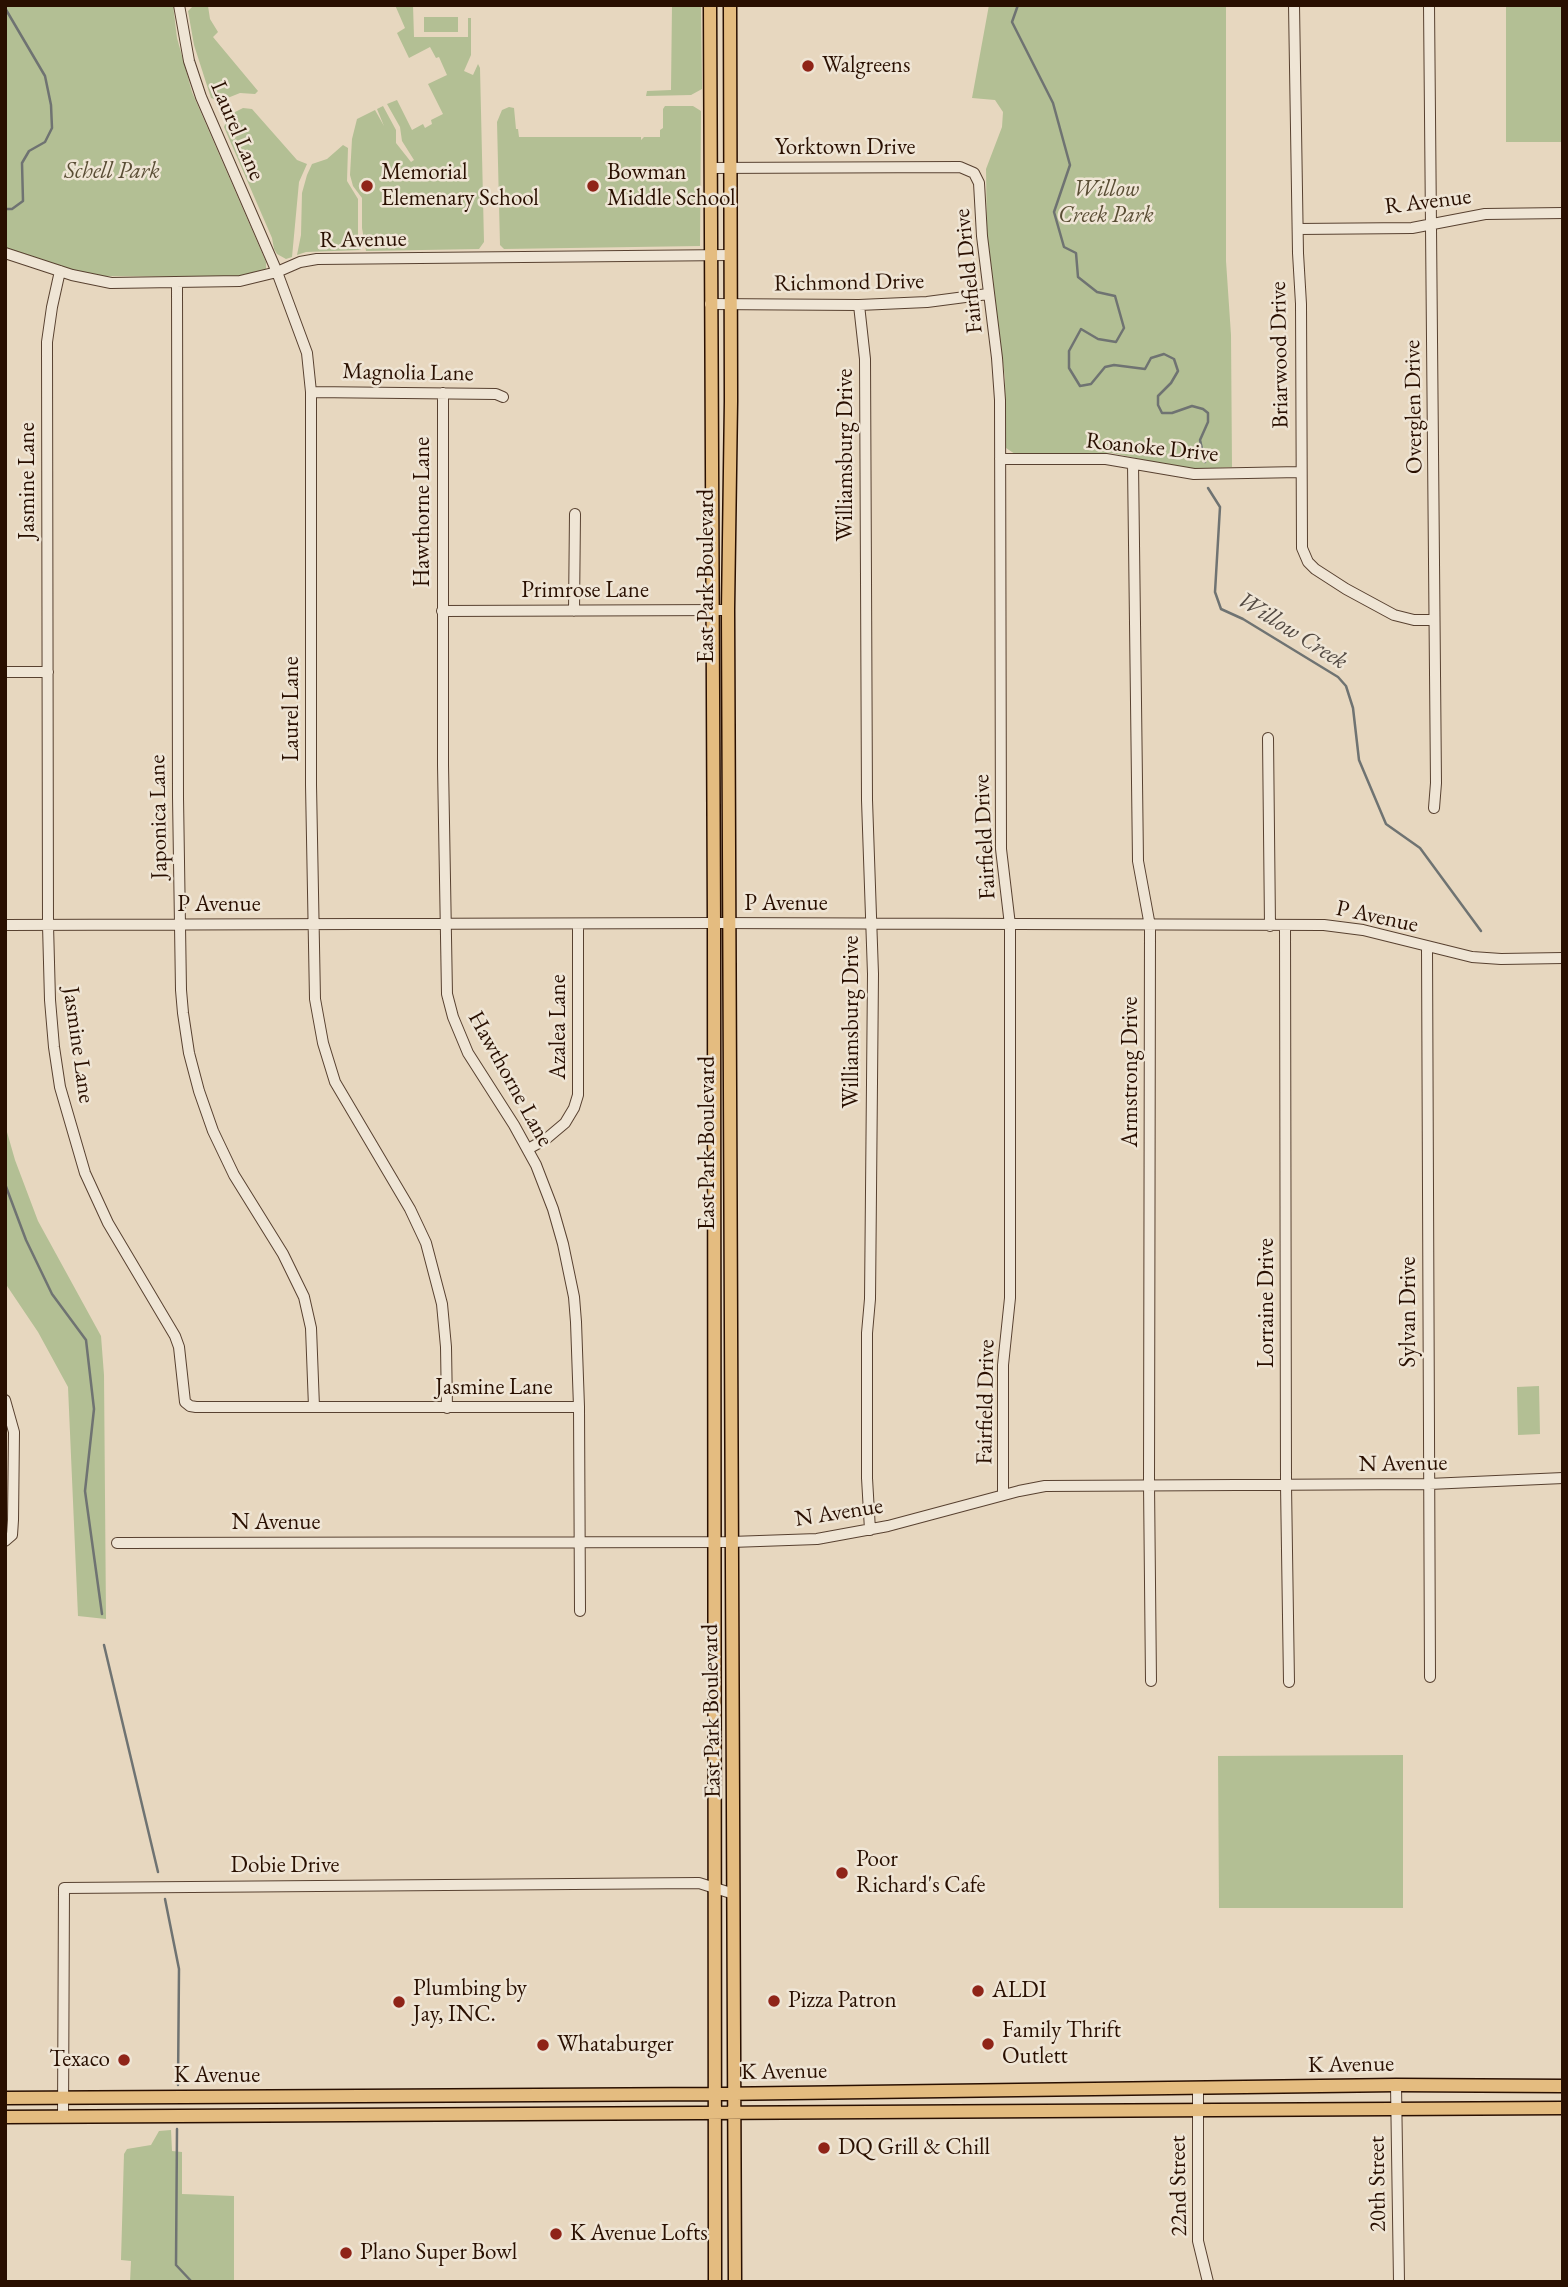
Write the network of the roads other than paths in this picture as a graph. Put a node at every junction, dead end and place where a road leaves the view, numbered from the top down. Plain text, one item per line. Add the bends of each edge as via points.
1 (179, 5) edge
2 (710, 5) edge
3 (730, 5) edge
4 (1294, 5) edge
5 (1429, 5) edge
6 (710, 168) junction
7 (730, 168) junction
8 (977, 177) joint
9 (1563, 213) edge
10 (1431, 225) junction
11 (1298, 229) junction
12 (5, 253) edge
13 (710, 255) junction
14 (730, 255) junction
15 (60, 271) junction
16 (277, 272) junction
17 (177, 282) junction
18 (988, 294) junction
19 (710, 304) junction
20 (731, 304) junction
21 (859, 305) junction
22 (311, 392) junction
23 (443, 393) junction
24 (503, 397) dead end
25 (711, 401) junction
26 (730, 401) junction
27 (1000, 459) junction
28 (1133, 464) junction
29 (1300, 472) junction
30 (575, 514) dead end
31 (727, 610) junction
32 (443, 611) junction
33 (574, 611) junction
34 (712, 611) junction
35 (1433, 620) junction
36 (5, 672) edge
37 (48, 672) junction
38 (1268, 738) dead end
39 (1434, 808) dead end
40 (714, 923) junction
41 (729, 923) junction
42 (578, 924) junction
43 (871, 924) junction
44 (5, 925) edge
45 (48, 925) junction
46 (180, 925) junction
47 (314, 925) junction
48 (446, 925) junction
49 (1010, 925) junction
50 (1285, 925) junction
51 (1150, 926) junction
52 (1270, 926) junction
53 (1427, 947) junction
54 (1563, 958) edge
55 (528, 1149) junction
56 (5, 1400) edge
57 (314, 1406) junction
58 (579, 1407) junction
59 (447, 1408) junction
60 (1563, 1478) edge
61 (1149, 1484) junction
62 (1429, 1484) junction
63 (1286, 1485) junction
64 (1003, 1495) junction
65 (870, 1530) junction
66 (5, 1541) edge
67 (117, 1542) dead end
68 (580, 1542) junction
69 (713, 1542) junction
70 (730, 1542) junction
71 (580, 1611) dead end
72 (1430, 1677) dead end
73 (1151, 1681) dead end
74 (1289, 1682) dead end
75 (715, 1886) junction
76 (734, 1894) junction
77 (1395, 2085) junction
78 (1563, 2086) edge
79 (1198, 2088) junction
80 (1051, 2089) junction
81 (952, 2091) junction
82 (716, 2094) junction
83 (734, 2094) junction
84 (482, 2095) junction
85 (63, 2097) junction
86 (204, 2097) junction
87 (331, 2097) junction
88 (5, 2098) edge
89 (1563, 2108) edge
90 (1197, 2109) junction
91 (1396, 2109) junction
92 (1052, 2110) junction
93 (953, 2111) junction
94 (716, 2113) junction
95 (734, 2113) junction
96 (482, 2114) junction
97 (204, 2115) junction
98 (331, 2116) junction
99 (5, 2117) edge
100 (63, 2117) junction
101 (735, 2223) junction
102 (715, 2226) junction
103 (715, 2282) edge
104 (735, 2282) edge
105 (1208, 2282) edge
106 (1399, 2282) edge

1 - 16 street, Laurel Lane via 201,97
2 - 6 main road, East Park Boulevard
3 - 7 main road, East Park Boulevard
4 - 11 street, Briarwood Drive
5 - 10 street, Overglen Drive
6 - 7 street, Yorktown Drive
6 - 13 main road, East Park Boulevard
7 - 8 street, Yorktown Drive via 960,167
7 - 14 main road, East Park Boulevard
8 - 18 street, Fairfield Drive
9 - 10 street, R Avenue via 1485,214
10 - 11 street, R Avenue
10 - 35 street, Overglen Drive
11 - 29 street, Briarwood Drive
12 - 15 street, R Avenue
13 - 14 street, R Avenue
13 - 16 street, R Avenue via 317,259
13 - 19 main road, East Park Boulevard
14 - 20 main road, East Park Boulevard
15 - 17 street, R Avenue via 111,283
15 - 37 street, Jasmine Lane via 47,342
16 - 17 street, R Avenue via 240,281
16 - 22 street, Laurel Lane via 304,341
17 - 46 street, Japonica Lane
18 - 21 street, Richmond Drive
18 - 27 street, Fairfield Drive via 997,358
19 - 20 street, Richmond Drive
19 - 25 main road, East Park Boulevard
20 - 21 street, Richmond Drive
20 - 26 main road, East Park Boulevard
21 - 43 street, Williamsburg Drive via 865,359
22 - 23 street, Magnolia Lane
22 - 47 street, Laurel Lane
23 - 24 street, Magnolia Lane
23 - 32 street, Hawthorne Lane
25 - 26 main road
25 - 34 main road, East Park Boulevard
26 - 31 main road, East Park Boulevard
27 - 28 street, Roanoke Drive via 1106,459
27 - 49 street, Fairfield Drive via 1001,849
28 - 29 street, Roanoke Drive via 1194,474
28 - 51 street, Armstrong Drive via 1138,861
29 - 35 street, Briarwood Drive via 1301,542 1308,562 1340,586 1394,615
30 - 33 street
31 - 34 street, Primrose Lane
31 - 41 main road, East Park Boulevard
32 - 33 street, Primrose Lane
32 - 48 street, Hawthorne Lane
33 - 34 street, Primrose Lane
34 - 40 main road, East Park Boulevard
35 - 39 street, Overglen Drive
36 - 37 street
37 - 45 street, Jasmine Lane
38 - 52 street
40 - 41 street, P Avenue
40 - 42 street, P Avenue
40 - 69 main road, East Park Boulevard
41 - 43 street, P Avenue
41 - 70 main road, East Park Boulevard
42 - 48 street, P Avenue
42 - 55 street, Azalea Lane via 578,1096 565,1123
43 - 49 street, P Avenue
43 - 65 street, Williamsburg Drive
44 - 45 street, P Avenue
45 - 46 street, P Avenue
45 - 57 street, Jasmine Lane via 54,1047 76,1145 108,1223 180,1347 185,1402 196,1407
46 - 47 street, P Avenue
46 - 57 street, Japonica Lane via 183,1013 199,1091 228,1164 304,1297 311,1328
47 - 48 street, P Avenue
47 - 59 street, Laurel Lane via 316,999 335,1082 410,1209 437,1282 444,1325
48 - 55 street, Hawthorne Lane via 447,994 453,1017 468,1053
49 - 51 street, P Avenue
49 - 64 street, Fairfield Drive via 1010,1298 1003,1365
50 - 52 street, P Avenue
50 - 53 street, P Avenue via 1343,926
50 - 63 street, Lorraine Drive
51 - 52 street, P Avenue
51 - 61 street, Armstrong Drive
53 - 54 street, P Avenue via 1496,959
53 - 62 street, Sylvan Drive
55 - 58 street, Hawthorne Lane via 553,1209 574,1297
56 - 66 street via 14,1432 12,1535
57 - 59 street, Jasmine Lane
58 - 59 street, Jasmine Lane
58 - 68 street, Hawthorne Lane
60 - 62 street, N Avenue
61 - 63 street, N Avenue
61 - 64 street, N Avenue via 1045,1486
61 - 73 street, Armstrong Drive
62 - 63 street, N Avenue
62 - 72 street, Sylvan Drive
63 - 74 street, Lorraine Drive
64 - 65 street, N Avenue
65 - 70 street, N Avenue via 817,1539
67 - 68 street, N Avenue
68 - 69 street, N Avenue
68 - 71 street, Hawthorne Lane
69 - 70 street, N Avenue
69 - 75 main road, East Park Boulevard
70 - 76 main road, East Park Boulevard
75 - 76 street, Dobie Drive
75 - 82 main road, East Park Boulevard
75 - 85 street, Dobie Drive via 64,1888
76 - 83 main road, East Park Boulevard
77 - 78 main road, K Avenue
77 - 79 main road, K Avenue
77 - 91 street, 20th Street
79 - 80 main road, K Avenue
79 - 90 street, 22nd Street
80 - 81 main road, K Avenue
80 - 92 main road
81 - 83 main road, K Avenue
81 - 93 main road
82 - 83 main road, K Avenue
82 - 84 main road, K Avenue
82 - 94 main road, East Park Boulevard
83 - 95 main road, East Park Boulevard
84 - 87 main road, K Avenue
84 - 96 main road
85 - 86 main road, K Avenue
85 - 88 main road, K Avenue
85 - 100 street, Dobie Drive
86 - 87 main road, K Avenue
86 - 97 main road
87 - 98 main road
89 - 91 main road, K Avenue
90 - 91 main road, K Avenue
90 - 92 main road, K Avenue
90 - 105 street, 22nd Street via 1198,2241
91 - 106 street, 20th Street
92 - 93 main road, K Avenue
93 - 95 main road, K Avenue
94 - 95 main road, K Avenue
94 - 96 main road, K Avenue
94 - 102 main road, East Park Boulevard
95 - 101 main road, East Park Boulevard
96 - 98 main road, K Avenue
97 - 98 main road, K Avenue
97 - 100 main road, K Avenue
99 - 100 main road, K Avenue
101 - 102 main road
101 - 104 main road, East Park Boulevard
102 - 103 main road, East Park Boulevard

